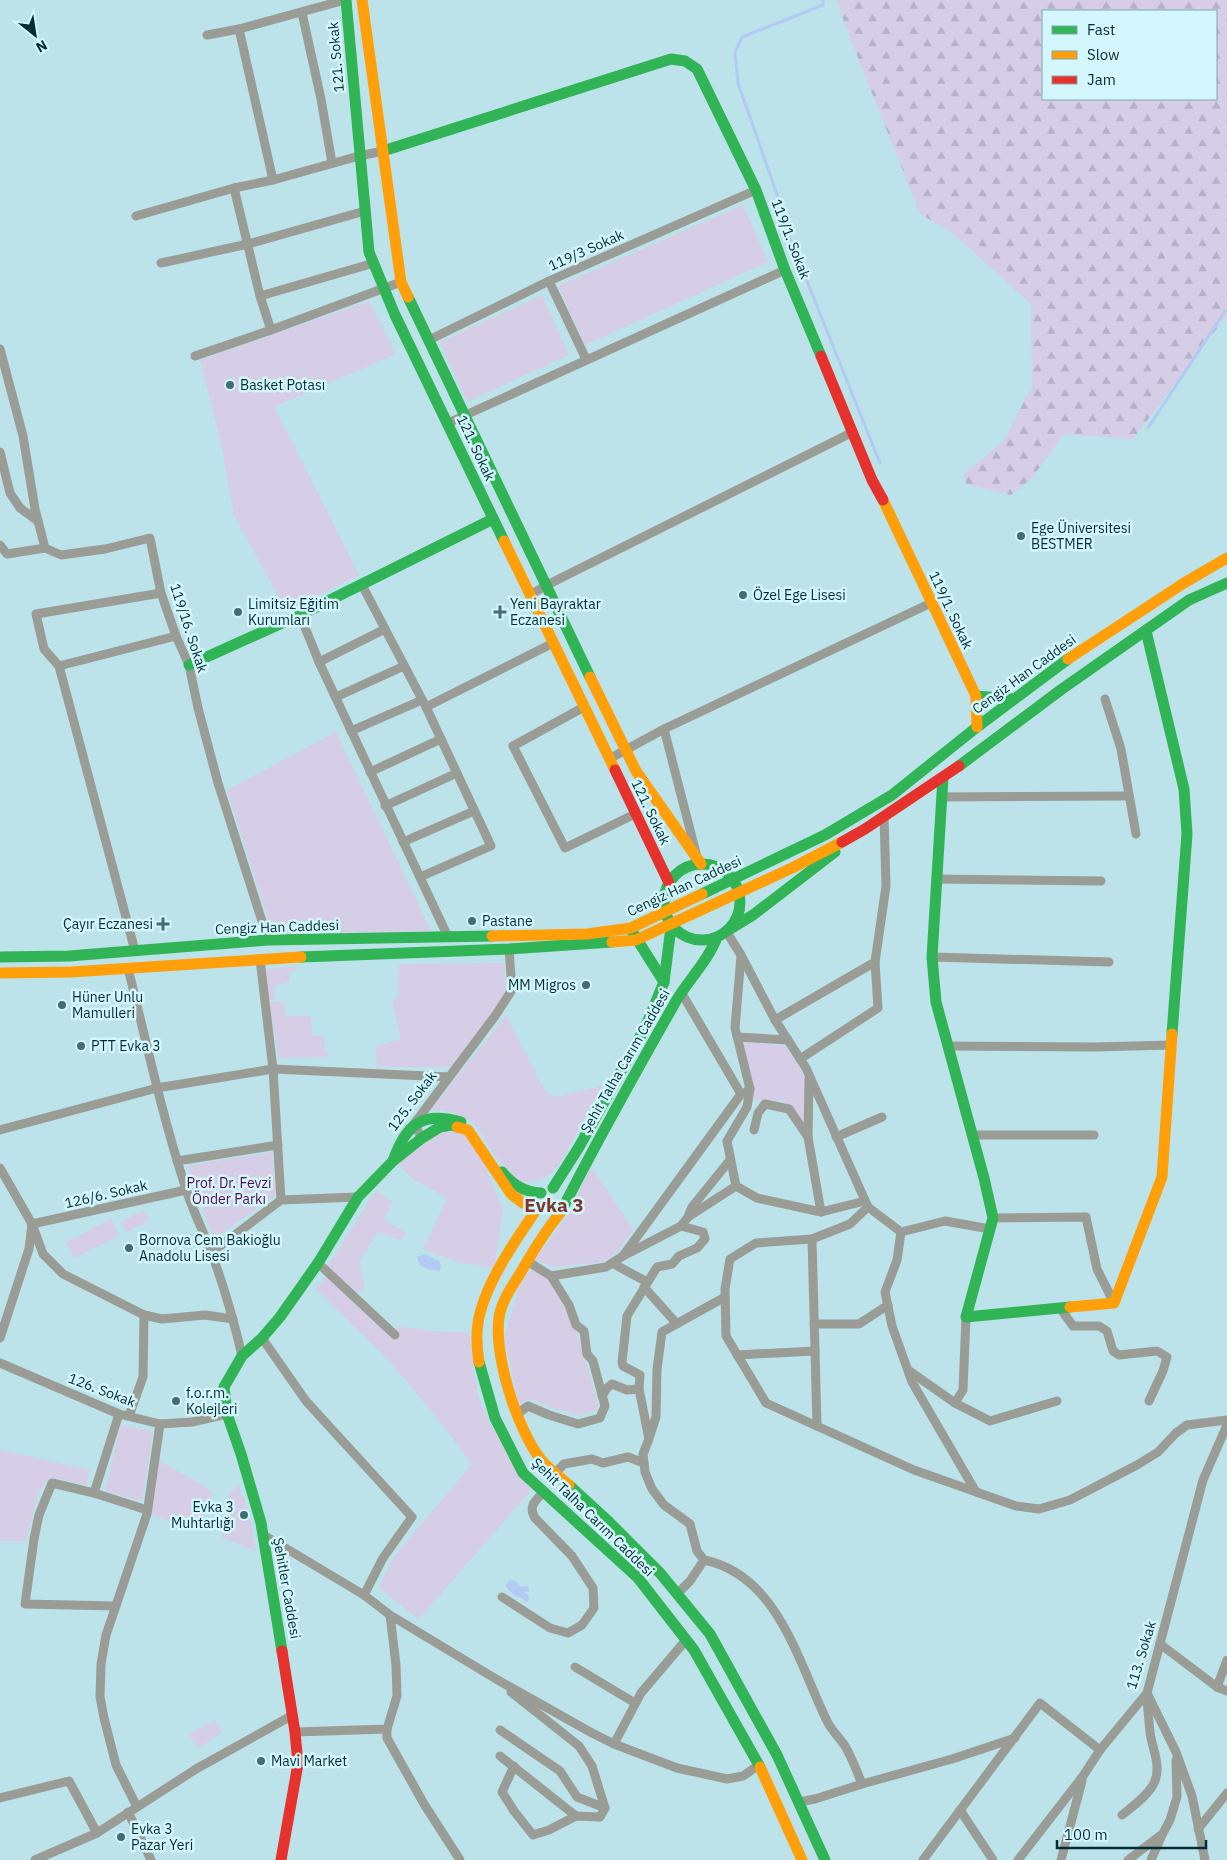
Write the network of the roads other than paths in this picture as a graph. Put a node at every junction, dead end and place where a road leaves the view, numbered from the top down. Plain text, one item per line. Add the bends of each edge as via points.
1 (345, 0) edge
2 (362, 0) edge
3 (302, 13) junction
4 (239, 29) junction
5 (208, 34) dead end
6 (383, 151) junction
7 (359, 156) junction
8 (332, 163) junction
9 (272, 180) junction
10 (234, 188) junction
11 (756, 190) junction
12 (365, 211) junction
13 (136, 216) dead end
14 (248, 244) junction
15 (160, 263) dead end
16 (374, 263) junction
17 (785, 270) junction
18 (400, 282) junction
19 (549, 282) junction
20 (384, 289) junction
21 (260, 296) junction
22 (272, 330) junction
23 (429, 340) junction
24 (0, 349) edge
25 (195, 356) dead end
26 (586, 359) junction
27 (464, 416) junction
28 (448, 424) junction
29 (853, 432) junction
30 (0, 452) edge
31 (494, 519) junction
32 (38, 521) junction
33 (0, 545) edge
34 (45, 548) junction
35 (1227, 558) edge
36 (1227, 583) edge
37 (362, 585) junction
38 (545, 586) junction
39 (161, 593) junction
40 (530, 595) junction
41 (931, 603) junction
42 (300, 615) junction
43 (385, 629) junction
44 (1146, 631) junction
45 (176, 636) junction
46 (553, 643) junction
47 (319, 662) junction
48 (189, 665) junction
49 (59, 666) junction
50 (404, 666) junction
51 (976, 696) junction
52 (336, 697) junction
53 (1013, 699) junction
54 (1104, 699) dead end
55 (424, 704) junction
56 (584, 708) junction
57 (977, 728) junction
58 (664, 729) junction
59 (350, 731) junction
60 (441, 739) junction
61 (626, 750) junction
62 (609, 759) junction
63 (370, 772) junction
64 (457, 773) junction
65 (943, 778) junction
66 (1129, 796) junction
67 (942, 797) junction
68 (386, 806) junction
69 (474, 811) junction
70 (635, 814) junction
71 (884, 816) junction
72 (864, 829) junction
73 (1136, 834) dead end
74 (403, 842) junction
75 (699, 861) junction
76 (420, 877) junction
77 (733, 880) junction
78 (936, 880) junction
79 (669, 882) junction
80 (1101, 882) dead end
81 (739, 893) junction
82 (664, 910) junction
83 (672, 926) junction
84 (631, 928) junction
85 (724, 933) junction
86 (448, 937) junction
87 (268, 940) junction
88 (636, 940) junction
89 (509, 949) junction
90 (135, 951) junction
91 (741, 955) junction
92 (0, 957) edge
93 (932, 957) junction
94 (260, 959) junction
95 (875, 962) junction
96 (1109, 962) dead end
97 (128, 968) junction
98 (0, 973) edge
99 (664, 982) junction
100 (681, 992) junction
101 (775, 1020) junction
102 (737, 1037) junction
103 (788, 1040) junction
104 (947, 1046) junction
105 (1171, 1046) junction
106 (800, 1059) junction
107 (273, 1069) junction
108 (808, 1074) junction
109 (449, 1077) junction
110 (157, 1088) junction
111 (750, 1089) junction
112 (741, 1094) junction
113 (747, 1107) junction
114 (758, 1113) junction
115 (882, 1117) dead end
116 (414, 1124) junction
117 (0, 1130) edge
118 (754, 1130) dead end
119 (971, 1135) junction
120 (1094, 1135) dead end
121 (808, 1137) junction
122 (836, 1137) junction
123 (422, 1138) junction
124 (278, 1145) junction
125 (730, 1160) junction
126 (177, 1161) junction
127 (393, 1161) junction
128 (0, 1168) edge
129 (736, 1186) junction
130 (553, 1188) junction
131 (186, 1190) junction
132 (541, 1193) junction
133 (358, 1197) junction
134 (281, 1200) junction
135 (867, 1204) junction
136 (539, 1206) junction
137 (563, 1208) junction
138 (821, 1212) junction
139 (688, 1217) junction
140 (32, 1224) junction
141 (992, 1224) junction
142 (681, 1226) junction
143 (900, 1232) junction
144 (812, 1239) junction
145 (211, 1253) junction
146 (623, 1256) junction
147 (527, 1261) junction
148 (318, 1263) junction
149 (612, 1263) junction
150 (551, 1276) junction
151 (646, 1284) junction
152 (725, 1297) junction
153 (1114, 1304) junction
154 (888, 1305) junction
155 (1060, 1308) junction
156 (144, 1315) junction
157 (966, 1317) junction
158 (233, 1318) junction
159 (478, 1324) junction
160 (677, 1324) junction
161 (814, 1324) junction
162 (498, 1325) junction
163 (395, 1335) dead end
164 (0, 1338) edge
165 (262, 1338) junction
166 (815, 1350) junction
167 (737, 1355) junction
168 (242, 1356) junction
169 (0, 1363) edge
170 (907, 1370) junction
171 (640, 1388) junction
172 (602, 1396) junction
173 (1057, 1401) dead end
174 (1149, 1401) dead end
175 (955, 1403) junction
176 (119, 1414) junction
177 (227, 1414) junction
178 (517, 1414) junction
179 (129, 1416) junction
180 (1227, 1420) edge
181 (160, 1424) junction
182 (1227, 1425) edge
183 (817, 1426) junction
184 (649, 1439) junction
185 (644, 1463) junction
186 (555, 1473) junction
187 (544, 1492) junction
188 (976, 1492) junction
189 (94, 1493) junction
190 (147, 1510) junction
191 (262, 1534) junction
192 (704, 1560) junction
193 (364, 1594) junction
194 (677, 1594) junction
195 (502, 1597) dead end
196 (116, 1606) junction
197 (390, 1615) junction
198 (686, 1640) junction
199 (1160, 1644) junction
200 (1227, 1660) edge
201 (575, 1667) dead end
202 (496, 1679) junction
203 (1217, 1687) junction
204 (1227, 1691) edge
205 (1147, 1693) junction
206 (636, 1703) junction
207 (293, 1715) junction
208 (387, 1728) junction
209 (500, 1730) dead end
210 (295, 1732) junction
211 (1015, 1738) junction
212 (614, 1744) junction
213 (1100, 1750) junction
214 (775, 1751) junction
215 (1176, 1752) junction
216 (500, 1756) dead end
217 (756, 1761) junction
218 (514, 1766) junction
219 (1083, 1776) junction
220 (862, 1784) junction
221 (1227, 1793) edge
222 (0, 1798) edge
223 (799, 1802) junction
224 (137, 1807) junction
225 (605, 1808) junction
226 (779, 1810) junction
227 (960, 1810) junction
228 (128, 1812) junction
229 (1122, 1815) dead end
230 (576, 1816) junction
231 (1198, 1829) junction
232 (97, 1832) junction
233 (1162, 1835) junction
234 (34, 1860) edge
235 (151, 1860) edge
236 (281, 1860) edge
237 (460, 1860) edge
238 (802, 1860) edge
239 (825, 1860) edge
240 (923, 1860) edge
241 (993, 1860) edge
242 (1018, 1860) edge
243 (1061, 1860) edge
244 (1128, 1860) edge
245 (1151, 1860) edge
246 (1205, 1860) edge

1 - 3 street
1 - 7 street, 121. Sokak
2 - 6 street, 121. Sokak
3 - 4 street
3 - 8 street
4 - 5 street
4 - 9 street
6 - 7 street
6 - 11 street, 119/1. Sokak via 671,59 680,59 698,69
6 - 18 street, 121. Sokak
7 - 8 street
7 - 12 street, 121. Sokak
8 - 9 street
9 - 10 street
10 - 13 street
10 - 14 street
11 - 17 street, 119/1. Sokak
11 - 19 street, 119/3 Sokak
12 - 14 street
12 - 16 street, 121. Sokak via 369,252
14 - 15 street
14 - 21 street
16 - 20 street, 121. Sokak
16 - 21 street
17 - 26 street
17 - 29 street, 119/1. Sokak
18 - 20 street
18 - 23 street, 121. Sokak
19 - 23 street, 119/3 Sokak
19 - 26 street
20 - 22 street
20 - 28 street, 121. Sokak
21 - 22 street
22 - 25 street
23 - 27 street, 121. Sokak
24 - 32 street via 23,436
26 - 27 street
27 - 28 street
27 - 38 street, 121. Sokak
28 - 31 street, 121. Sokak
29 - 38 street
29 - 41 street, 119/1. Sokak via 872,480
30 - 32 street via 10,493 20,508
31 - 37 street
31 - 40 street, 121. Sokak
32 - 34 street
33 - 34 street via 7,554
34 - 39 street, 119/16. Sokak via 61,555 150,538
35 - 53 street, Cengiz Han Caddesi via 1123,622
36 - 44 street, Cengiz Han Caddesi via 1189,600
37 - 42 street
37 - 43 street
38 - 40 street
38 - 61 street, 121. Sokak
39 - 45 street, 119/16. Sokak
39 - 49 street via 36,614 44,649
40 - 46 street, 121. Sokak
41 - 51 street, 119/1. Sokak
41 - 58 street
42 - 47 street
42 - 48 street
43 - 47 street
43 - 50 street
44 - 65 street, Cengiz Han Caddesi
44 - 105 street via 1184,789 1186,834
45 - 48 street, 119/16. Sokak
45 - 49 street
46 - 55 street
46 - 56 street, 121. Sokak
47 - 52 street
48 - 87 street, 119/16. Sokak via 218,783
49 - 90 street
50 - 52 street
50 - 55 street
51 - 53 street
51 - 57 street, 119/1. Sokak
52 - 59 street
53 - 57 street, Cengiz Han Caddesi
54 - 66 street via 1121,749
55 - 59 street
55 - 60 street
56 - 62 street, 121. Sokak
56 - 70 street via 513,746 564,848
57 - 77 street, Cengiz Han Caddesi via 892,795 825,835
58 - 61 street
58 - 75 street, 121. Sokak
59 - 63 street
60 - 63 street
60 - 64 street
61 - 62 street
61 - 75 street, 121. Sokak via 636,771
62 - 70 street, 121. Sokak
63 - 68 street
64 - 68 street
64 - 69 street
65 - 67 street
65 - 71 street, Cengiz Han Caddesi
66 - 67 street
66 - 73 street
67 - 78 street
68 - 74 street
69 - 74 street
69 - 76 street via 491,846
70 - 79 street, 121. Sokak
71 - 72 street, Cengiz Han Caddesi
71 - 95 street via 886,886
72 - 81 street, Cengiz Han Caddesi
72 - 85 street via 754,915
74 - 76 street
75 - 77 street via 723,870
75 - 79 street via 683,869
76 - 86 street
77 - 81 street
77 - 82 street, Cengiz Han Caddesi
78 - 80 street
78 - 93 street
79 - 82 street
81 - 83 street, Cengiz Han Caddesi
81 - 85 street via 736,920
82 - 83 street
82 - 84 street, Cengiz Han Caddesi
83 - 85 street via 696,940 707,940
83 - 88 street, Cengiz Han Caddesi
83 - 99 street
84 - 86 street, Cengiz Han Caddesi via 587,934
84 - 88 street, Şehit Talha Carım Caddesi
85 - 91 street
85 - 100 street, Şehit Talha Carım Caddesi
86 - 87 street, Cengiz Han Caddesi
87 - 90 street, Cengiz Han Caddesi
88 - 89 street, Cengiz Han Caddesi
88 - 99 street, Şehit Talha Carım Caddesi
89 - 94 street, Cengiz Han Caddesi
89 - 109 street, 125. Sokak via 512,990
90 - 92 street, Cengiz Han Caddesi
91 - 101 street
91 - 102 street
93 - 96 street
93 - 104 street via 936,1002
94 - 97 street, Cengiz Han Caddesi
94 - 107 street
95 - 101 street
95 - 106 street via 878,1008
97 - 98 street, Cengiz Han Caddesi
97 - 110 street
99 - 130 street, Şehit Talha Carım Caddesi via 645,1028
100 - 112 street
100 - 137 street, Şehit Talha Carım Caddesi via 598,1138
101 - 103 street
102 - 103 street
102 - 111 street
103 - 106 street
104 - 105 street
104 - 119 street
105 - 153 street via 1162,1177
106 - 108 street
107 - 109 street
107 - 110 street
107 - 124 street
108 - 121 street
108 - 122 street
109 - 116 street, 125. Sokak
110 - 117 street
110 - 126 street
111 - 112 street
111 - 113 street
112 - 146 street
113 - 114 street
113 - 125 street via 726,1141
114 - 118 street
114 - 121 street via 765,1104 789,1109
115 - 122 street
116 - 123 street
116 - 127 street, 125. Sokak via 398,1143
116 - 132 street via 430,1117 462,1122 511,1182 521,1189
119 - 120 street
119 - 141 street via 984,1178
121 - 138 street
122 - 135 street
123 - 127 street
123 - 136 street via 452,1125 468,1130 511,1194 523,1203
124 - 126 street
124 - 134 street
125 - 129 street
125 - 139 street via 692,1207
126 - 131 street
127 - 133 street, 125. Sokak
128 - 140 street
129 - 138 street via 757,1198
129 - 139 street
130 - 132 street
130 - 137 street via 564,1195
131 - 140 street, 126/6. Sokak
131 - 145 street
132 - 136 street
133 - 134 street
133 - 148 street, 125. Sokak
134 - 145 street
135 - 138 street
135 - 143 street
135 - 144 street via 850,1224
136 - 137 street via 548,1215 557,1214
136 - 159 street, Şehit Talha Carım Caddesi via 492,1284
137 - 147 street, Şehit Talha Carım Caddesi
139 - 142 street
140 - 156 street via 44,1254 63,1274
140 - 164 street via 29,1249
141 - 143 street via 945,1222
141 - 153 street via 1086,1217 1097,1269
141 - 157 street
142 - 146 street
142 - 151 street via 703,1232 705,1239 672,1264 657,1267
143 - 154 street via 897,1260 885,1292
144 - 152 street via 756,1243 730,1259
144 - 161 street
145 - 158 street
146 - 149 street
147 - 150 street
147 - 162 street, Şehit Talha Carım Caddesi via 508,1293
148 - 163 street
148 - 165 street, 125. Sokak
149 - 150 street via 606,1267
149 - 151 street
150 - 172 street via 569,1305 573,1321 584,1331 587,1354 593,1361
151 - 160 street
151 - 171 street via 627,1316 622,1362 623,1366 640,1375
152 - 160 street
152 - 167 street via 726,1336
153 - 155 street
154 - 161 street via 859,1324
154 - 170 street
155 - 157 street
155 - 174 street via 1073,1326 1100,1326 1107,1331 1113,1351 1119,1355 1157,1352 1167,1358
156 - 158 street via 162,1319 206,1315
156 - 179 street via 143,1377
157 - 175 street via 963,1390
158 - 168 street
159 - 162 street
159 - 187 street, Şehit Talha Carım Caddesi via 477,1348 495,1418 523,1473
160 - 184 street via 662,1332 656,1417
161 - 166 street
162 - 178 street, Şehit Talha Carım Caddesi via 502,1364
165 - 168 street, Şehitler Caddesi
165 - 193 street via 306,1401 412,1517 383,1558
166 - 167 street
166 - 183 street
167 - 183 street via 766,1403
168 - 177 street, Şehitler Caddesi via 224,1386
169 - 176 street, 126. Sokak
170 - 175 street
170 - 188 street
171 - 172 street via 627,1390 612,1384
171 - 184 street
172 - 178 street via 605,1406 600,1418 578,1424 528,1406
173 - 175 street via 990,1421
176 - 179 street, 126. Sokak
176 - 189 street
177 - 181 street, 126. Sokak via 192,1422
177 - 191 street, Şehitler Caddesi
178 - 186 street, Şehit Talha Carım Caddesi via 543,1462
179 - 181 street, 126. Sokak
180 - 188 street via 1187,1425 1158,1452 1137,1465 1070,1500 1039,1510
181 - 190 street
182 - 199 street, 113. Sokak via 1203,1480
183 - 188 street via 914,1470
184 - 185 street via 643,1454
185 - 186 street via 628,1457 603,1463 592,1459 564,1464
185 - 192 street via 652,1488 664,1505 690,1524 697,1551
186 - 194 street, Şehit Talha Carım Caddesi via 607,1520
187 - 195 street via 532,1505 532,1512 572,1556 593,1588 594,1608 582,1625 568,1633 550,1628
187 - 198 street, Şehit Talha Carım Caddesi via 638,1578
189 - 190 street
189 - 196 street via 52,1483 39,1515 26,1604
190 - 196 street
191 - 193 street
191 - 207 street, Şehitler Caddesi
192 - 194 street via 690,1582
192 - 220 street via 716,1562 748,1580 775,1611 809,1676 828,1722 845,1746
193 - 197 street
194 - 214 street, Şehit Talha Carım Caddesi via 710,1634
196 - 224 street via 106,1635 100,1697 116,1765
197 - 202 street
197 - 208 street via 397,1696
198 - 206 street
198 - 217 street, Şehit Talha Carım Caddesi
199 - 203 street
199 - 205 street, 113. Sokak
200 - 203 street
201 - 206 street
202 - 212 street
202 - 225 street via 579,1746 592,1766
203 - 204 street
205 - 213 street, 113. Sokak
205 - 215 street
205 - 229 street via 1150,1734 1158,1768 1156,1778 1152,1787
206 - 212 street
207 - 210 street, Şehitler Caddesi
207 - 224 street via 196,1769
208 - 210 street
208 - 237 street via 387,1738
209 - 225 street via 560,1771 577,1797
210 - 236 street, Şehitler Caddesi via 298,1764
211 - 213 street via 1040,1703
211 - 220 street via 952,1760
211 - 227 street
212 - 217 street via 677,1768 727,1779 742,1776
213 - 219 street, 113. Sokak
214 - 217 street
214 - 223 street, Şehit Talha Carım Caddesi
215 - 231 street via 1192,1796
215 - 233 street via 1177,1797
216 - 218 street
217 - 226 street, Şehit Talha Carım Caddesi
218 - 230 street
218 - 230 street via 502,1792 533,1835
219 - 242 street, 113. Sokak
219 - 243 street
220 - 223 street
221 - 231 street
222 - 232 street via 69,1782
223 - 226 street
223 - 239 street, Şehit Talha Carım Caddesi
224 - 228 street
225 - 230 street via 600,1817
226 - 238 street, Şehit Talha Carım Caddesi
227 - 240 street
227 - 241 street
228 - 232 street
228 - 235 street
231 - 246 street
232 - 234 street
233 - 244 street
233 - 245 street

